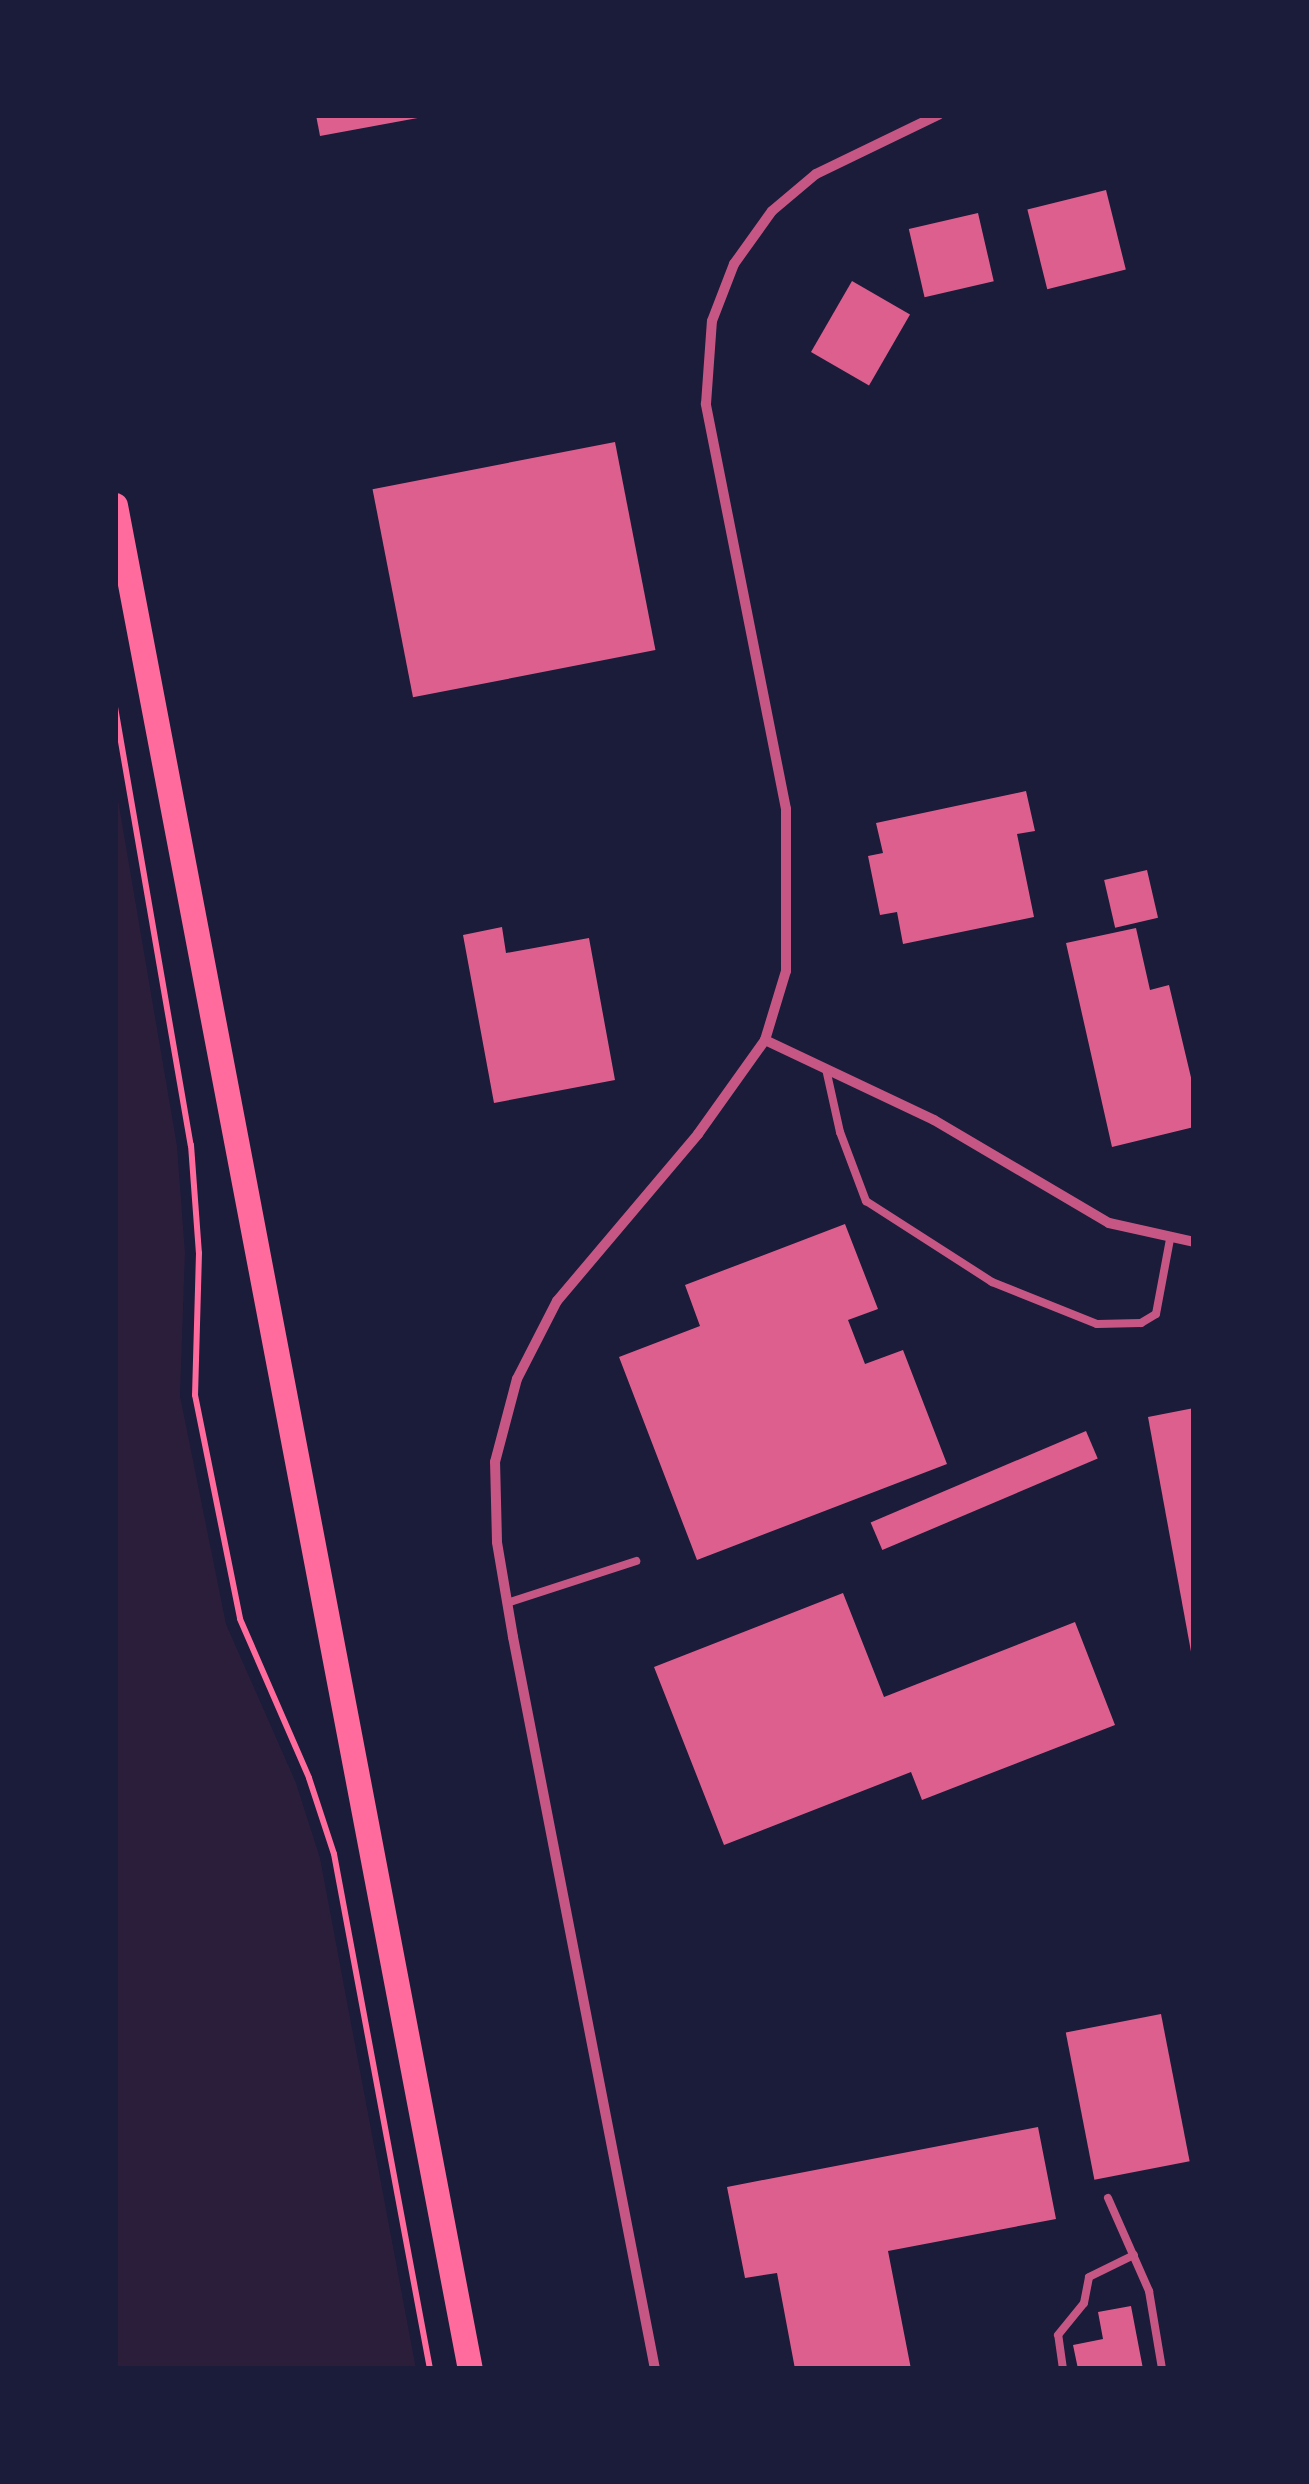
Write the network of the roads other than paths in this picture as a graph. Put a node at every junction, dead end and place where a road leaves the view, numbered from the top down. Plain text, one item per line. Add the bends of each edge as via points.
1 (938, 115) edge
2 (115, 505) edge
3 (765, 1040) junction
4 (826, 1069) junction
5 (1170, 1238) junction
6 (1194, 1242) edge
7 (636, 1561) dead end
8 (507, 1603) junction
9 (1108, 2198) dead end
10 (1134, 2255) junction
11 (470, 2369) edge
12 (655, 2369) edge
13 (1062, 2369) edge
14 (1162, 2369) edge

1 - 3 street via 816,174 772,211 734,264 712,321 706,404 786,809 786,970
2 - 11 main road
3 - 4 street
3 - 8 street via 698,1134 557,1302 517,1379 495,1462
4 - 5 street via 934,1120 1109,1222
4 - 5 lane via 866,1201 992,1282 1097,1324 1140,1323 1156,1314
5 - 6 street
7 - 8 lane
8 - 12 street
9 - 10 lane
10 - 13 lane via 1089,2277 1084,2304 1058,2335
10 - 14 lane via 1148,2291

